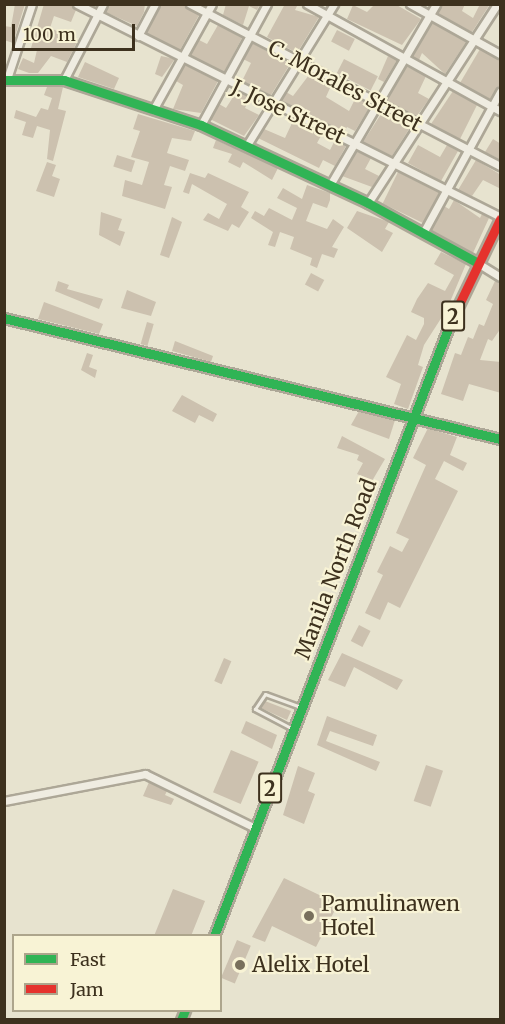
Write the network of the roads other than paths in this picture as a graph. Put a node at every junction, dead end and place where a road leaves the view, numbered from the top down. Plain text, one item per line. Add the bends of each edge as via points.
1 (32, 4) edge
2 (77, 4) edge
3 (103, 4) edge
4 (155, 4) edge
5 (190, 4) edge
6 (212, 4) edge
7 (267, 4) edge
8 (307, 4) edge
9 (334, 4) edge
10 (410, 4) edge
11 (436, 4) edge
12 (497, 4) edge
13 (208, 14) junction
14 (98, 15) junction
15 (327, 15) junction
16 (430, 15) junction
17 (138, 36) junction
18 (249, 36) junction
19 (475, 39) junction
20 (501, 54) edge
21 (406, 57) junction
22 (184, 58) junction
23 (299, 61) junction
24 (6, 79) edge
25 (64, 80) junction
26 (446, 81) junction
27 (224, 82) junction
28 (501, 92) edge
29 (380, 102) junction
30 (273, 104) junction
31 (491, 106) junction
32 (153, 110) junction
33 (501, 111) edge
34 (417, 124) junction
35 (201, 125) junction
36 (354, 142) junction
37 (247, 145) junction
38 (468, 149) junction
39 (393, 162) junction
40 (501, 166) edge
41 (330, 185) junction
42 (447, 188) junction
43 (368, 203) junction
44 (501, 218) edge
45 (423, 232) junction
46 (476, 261) junction
47 (501, 277) edge
48 (4, 318) edge
49 (413, 418) junction
50 (501, 439) edge
51 (301, 707) junction
52 (293, 729) junction
53 (4, 801) edge
54 (255, 828) junction
55 (215, 934) edge

1 - 24 street
2 - 14 street, J. Jose Street
3 - 14 street
4 - 17 street
5 - 13 street, C. Morales Street
6 - 13 street
7 - 18 street
8 - 15 street
9 - 15 street
10 - 16 street
11 - 16 street
12 - 19 street
13 - 18 street, C. Morales Street
13 - 22 street
14 - 17 street, J. Jose Street
14 - 25 street
15 - 21 street
15 - 23 street
16 - 19 street
16 - 21 street
17 - 22 street, J. Jose Street
18 - 23 street, C. Morales Street
18 - 27 street
19 - 20 street
19 - 26 street
21 - 26 street
21 - 29 street
22 - 27 street, J. Jose Street
22 - 32 street
23 - 29 street, C. Morales Street
23 - 30 street
24 - 25 main road
25 - 32 main road
26 - 31 street
26 - 34 street
27 - 30 street, J. Jose Street
27 - 35 street
28 - 31 street
29 - 34 street, C. Morales Street
29 - 36 street
30 - 36 street, J. Jose Street
30 - 37 street
31 - 33 street
31 - 38 street
32 - 35 main road
34 - 38 street, C. Morales Street
34 - 39 street
35 - 37 main road
36 - 39 street, J. Jose Street
36 - 41 street
37 - 41 main road
38 - 40 street, C. Morales Street
38 - 42 street
39 - 42 street, J. Jose Street
39 - 43 street
41 - 43 main road
42 - 44 street, J. Jose Street
42 - 45 street
43 - 45 main road
44 - 46 main road, Manila North Road / 2
45 - 46 main road
46 - 47 street
46 - 49 main road, Manila North Road / 2
48 - 49 main road
49 - 50 main road
49 - 51 main road, Manila North Road / 2
51 - 52 main road, Manila North Road / 2
51 - 52 lane via 265,694 255,710
52 - 54 main road, Manila North Road / 2
53 - 54 street via 146,774
54 - 55 main road, Manila North Road / 2

